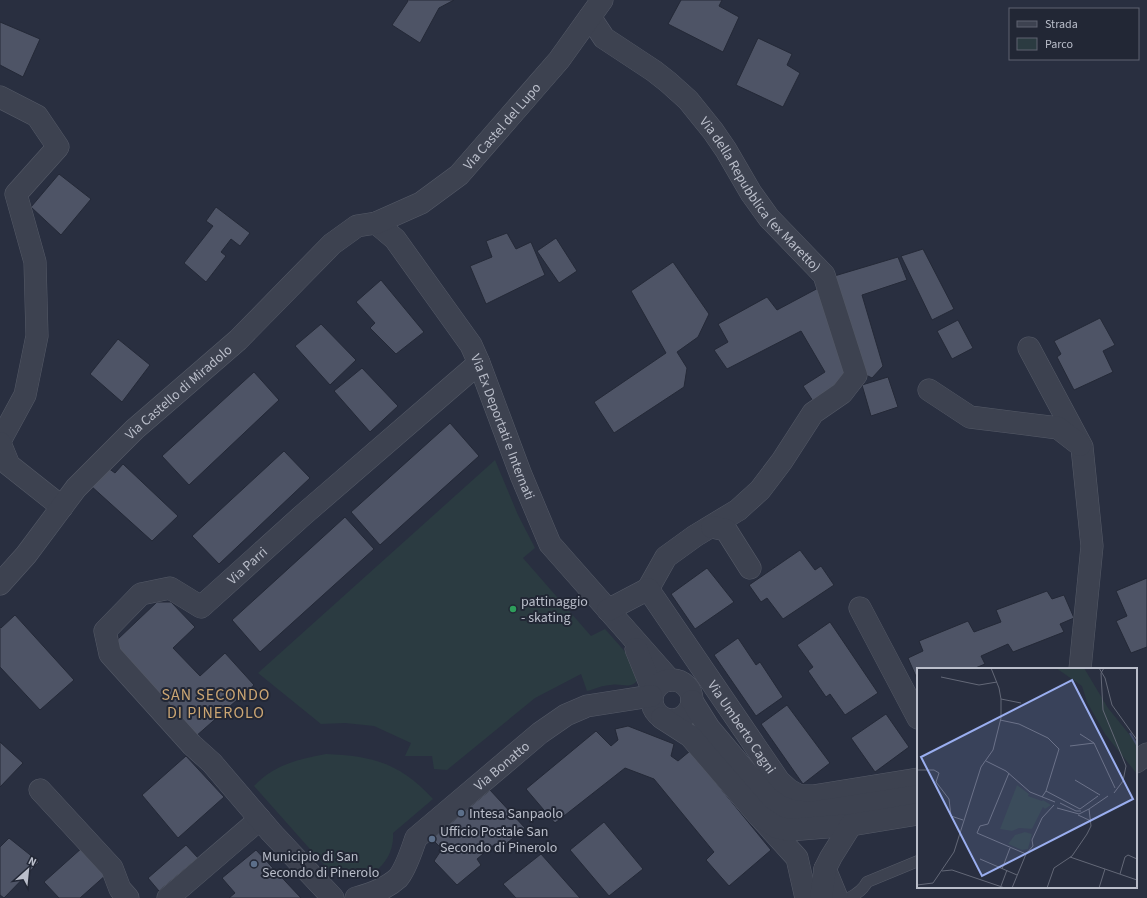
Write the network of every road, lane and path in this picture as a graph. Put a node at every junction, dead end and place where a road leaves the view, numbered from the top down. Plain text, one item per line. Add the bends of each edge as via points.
1 (596, 8) edge
2 (0, 97) edge
3 (376, 223) junction
4 (1029, 348) dead end
5 (479, 363) junction
6 (929, 390) dead end
7 (0, 442) edge
8 (1082, 447) junction
9 (62, 507) junction
10 (712, 527) junction
11 (750, 568) dead end
12 (0, 584) edge
13 (648, 589) junction
14 (860, 608) dead end
15 (608, 610) junction
16 (1080, 668) edge
17 (658, 699) junction
18 (692, 701) junction
19 (917, 716) edge
20 (1147, 754) edge
21 (1137, 761) edge
22 (917, 779) edge
23 (40, 790) dead end
24 (917, 796) edge
25 (917, 814) edge
26 (758, 815) junction
27 (260, 819) junction
28 (851, 825) junction
29 (917, 861) edge
30 (825, 870) junction
31 (128, 898) edge
32 (168, 898) edge
33 (333, 898) edge
34 (356, 898) edge
35 (806, 898) edge
36 (822, 898) edge
37 (837, 898) edge
38 (849, 898) edge

1 - 3 street, Via Castel del Lupo via 559,60 459,175 421,203
1 - 10 street, Via della Repubblica (ex Maretto) via 604,38 654,71 688,100 717,137 769,218 824,275 856,374 842,393 813,413 760,490 738,510
2 - 7 street via 37,116 58,147 16,194 35,262 38,336 25,396
3 - 5 street, Via Ex Deportati e Internati via 396,239 471,345
3 - 9 street, Via Castello di Miradolo via 357,226 332,244 238,340 135,429 76,488
4 - 8 street
5 - 15 street, Via Ex Deportati e Internati via 521,476 550,544
5 - 27 street, Via Parri via 201,607 170,588 141,594 105,631 110,654 192,745 212,763
6 - 8 street via 970,417 1058,428
7 - 9 street via 9,465
8 - 16 street via 1092,546
9 - 12 street, Via Castello di Miradolo via 26,555
10 - 11 street via 726,530
10 - 13 street, Via della Repubblica (ex Maretto) via 666,557
13 - 15 street
13 - 22 street, Via Umberto Cagni via 779,781 789,790 800,796 813,796
14 - 19 street
15 - 17 street, Via Ex Deportati e Internati via 628,632
17 - 18 street via 677,680 688,688
17 - 18 street via 668,720 675,721 687,714
17 - 26 street
17 - 34 street, Via Bonatto via 638,697 587,706 566,715 540,733 416,838 398,877 376,892
18 - 24 street, Via Umberto Cagni via 709,728 768,798 779,806 810,813
20 - 21 street
23 - 31 street via 112,868 120,889
25 - 28 street
26 - 28 street via 776,827 789,830
26 - 35 street via 797,858
27 - 32 street
27 - 33 street
28 - 30 street
29 - 38 lane via 867,882 861,891
30 - 36 street
30 - 37 street

